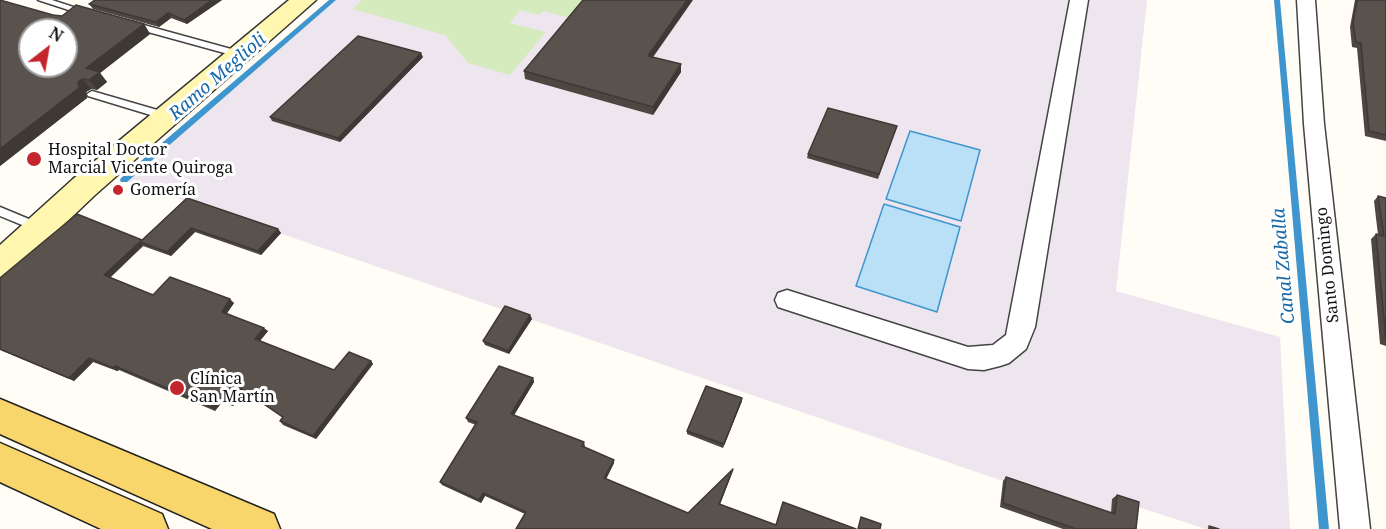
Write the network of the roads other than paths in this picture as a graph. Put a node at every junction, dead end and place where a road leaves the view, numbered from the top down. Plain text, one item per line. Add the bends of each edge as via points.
1 (42, 0) edge
2 (304, 0) edge
3 (1078, 0) edge
4 (1306, 0) edge
5 (94, 15) edge
6 (128, 24) edge
7 (239, 54) junction
8 (92, 94) edge
9 (167, 116) junction
10 (84, 187) junction
11 (0, 211) edge
12 (32, 225) junction
13 (0, 248) edge
14 (0, 265) edge
15 (787, 300) dead end
16 (0, 416) edge
17 (0, 462) edge
18 (147, 529) edge
19 (259, 529) edge
20 (1355, 529) edge

1 - 5 lane
2 - 7 main road
3 - 15 street via 1017,341 1000,355 968,358
4 - 20 street, Santo Domingo via 1314,124
6 - 7 lane
7 - 9 main road
8 - 9 lane
9 - 10 main road
10 - 12 main road
10 - 14 main road
11 - 12 lane
12 - 13 main road
16 - 19 main road
17 - 18 main road

